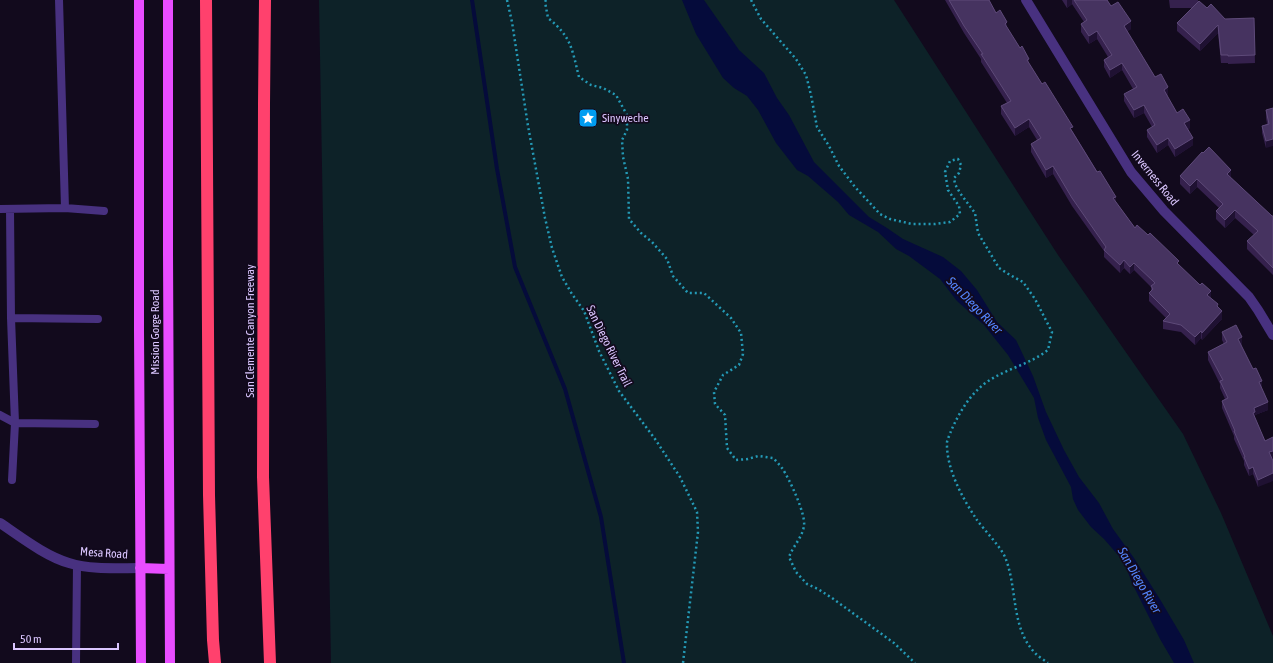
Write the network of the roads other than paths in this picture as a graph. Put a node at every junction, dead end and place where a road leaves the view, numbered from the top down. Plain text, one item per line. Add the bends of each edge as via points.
1 (59, 0) edge
2 (139, 0) edge
3 (168, 0) edge
4 (206, 0) edge
5 (265, 0) edge
6 (1026, 0) edge
7 (65, 208) junction
8 (0, 209) edge
9 (10, 209) junction
10 (104, 211) dead end
11 (11, 318) junction
12 (98, 319) dead end
13 (1273, 336) edge
14 (0, 415) edge
15 (15, 423) junction
16 (95, 424) dead end
17 (12, 480) dead end
18 (0, 522) edge
19 (77, 565) junction
20 (140, 568) junction
21 (169, 568) junction
22 (270, 661) edge
23 (76, 663) edge
24 (141, 663) edge
25 (170, 663) edge
26 (214, 663) edge

1 - 7 lane
2 - 20 main road, Mission Gorge Road
3 - 21 main road, Mission Gorge Road
4 - 26 highway via 209,495
5 - 22 highway, San Clemente Canyon Freeway via 263,477
6 - 13 street, Inverness Road via 1131,172 1164,211 1249,297
7 - 9 lane
7 - 10 lane
8 - 9 lane
9 - 11 lane
11 - 12 lane
11 - 15 lane
14 - 15 lane
15 - 16 lane
15 - 17 lane
18 - 19 street, Mesa Road via 51,556
19 - 20 street, Mesa Road
19 - 23 lane
20 - 21 main road, Mesa Road
20 - 24 main road, Mission Gorge Road
21 - 25 main road, Mission Gorge Road

